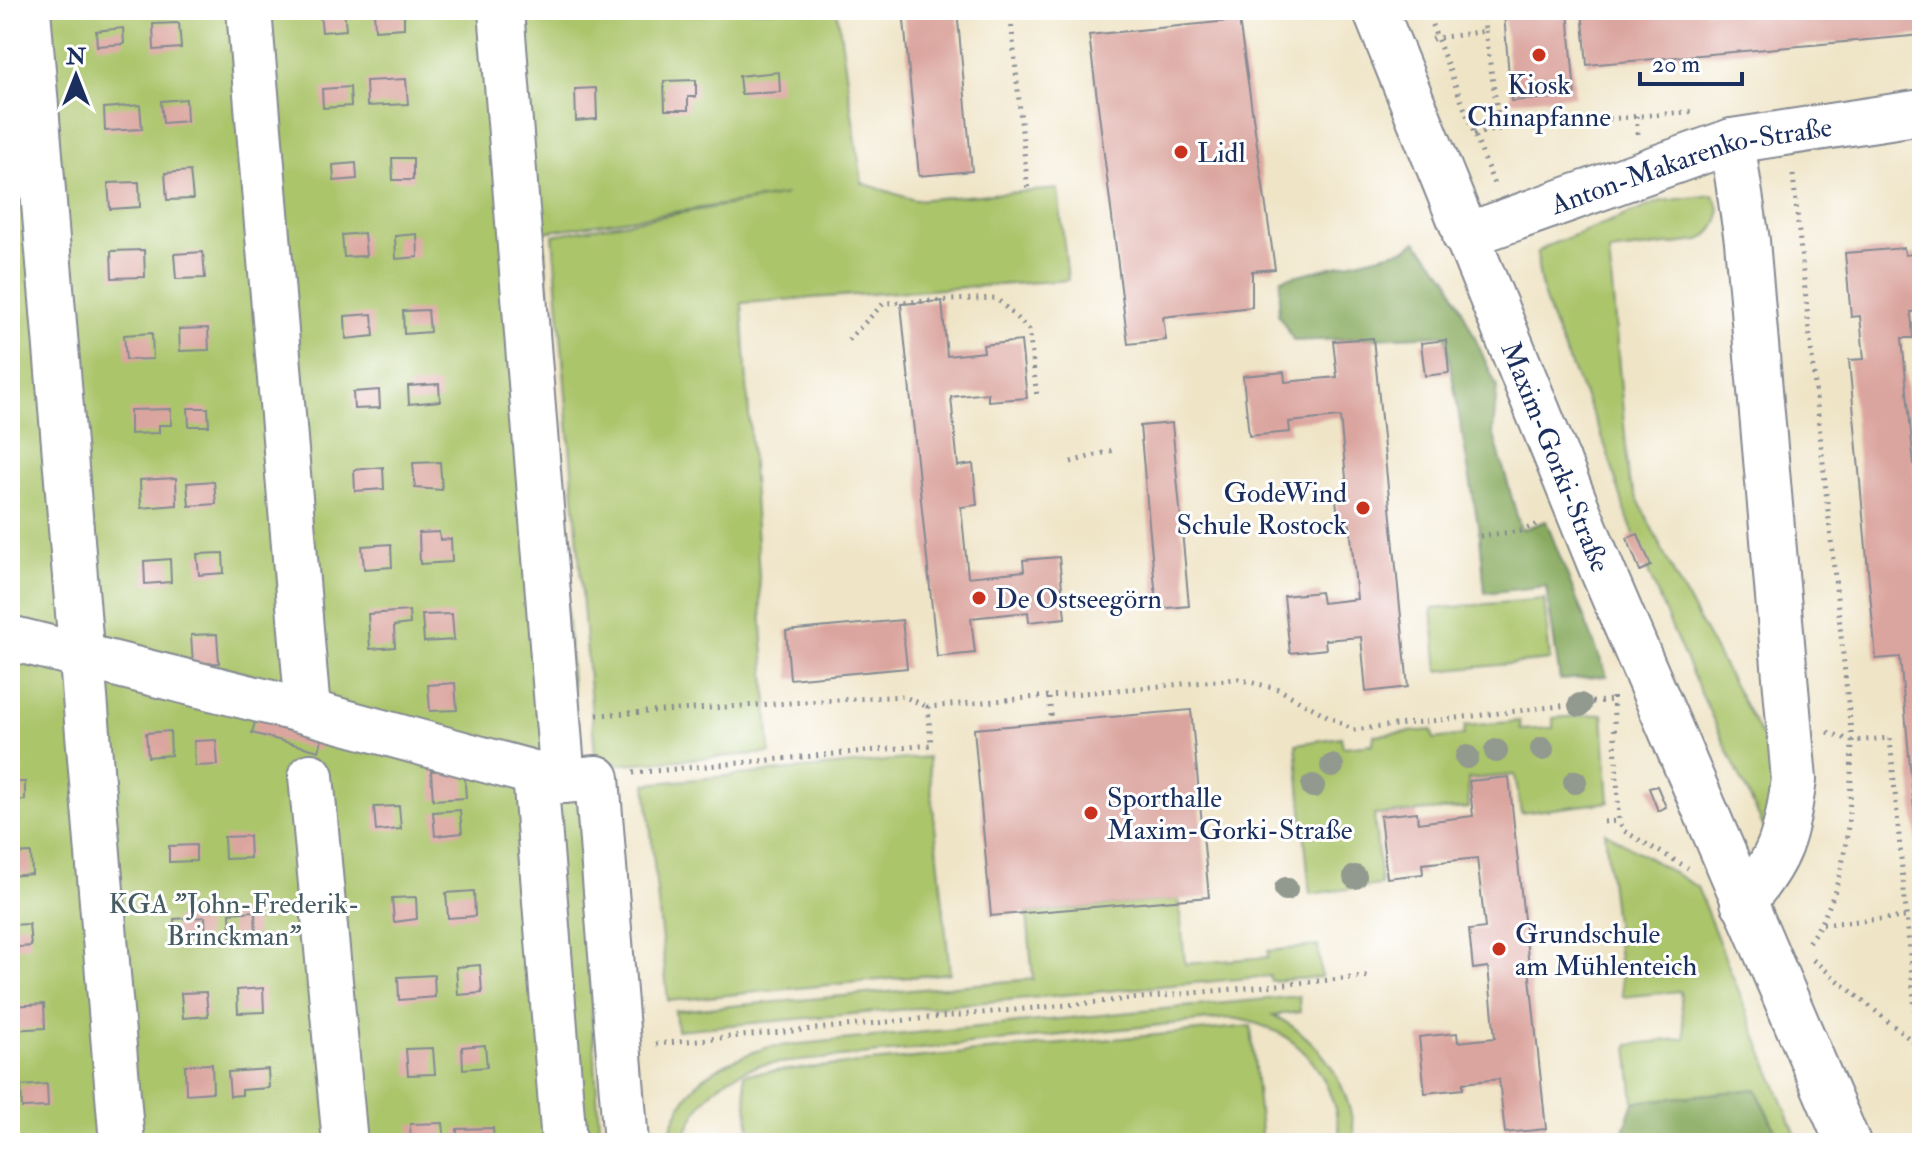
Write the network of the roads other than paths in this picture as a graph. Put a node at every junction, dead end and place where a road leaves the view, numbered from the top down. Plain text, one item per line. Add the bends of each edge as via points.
1 (28, 10) edge
2 (249, 10) edge
3 (501, 10) edge
4 (1375, 10) edge
5 (1922, 112) edge
6 (1722, 125) junction
7 (1465, 236) junction
8 (10, 638) edge
9 (83, 656) junction
10 (308, 712) junction
11 (311, 776) dead end
12 (549, 778) junction
13 (1743, 902) junction
14 (122, 1143) edge
15 (345, 1143) edge
16 (564, 1143) edge
17 (626, 1143) edge
18 (1848, 1143) edge

1 - 9 street
2 - 10 street
3 - 12 street
4 - 7 street, Maxim-Gorki-Straße
5 - 6 street, Anton-Makarenko-Straße
6 - 7 street, Anton-Makarenko-Straße
6 - 13 street via 1748,257 1794,780 1785,837 1769,872
7 - 13 street, Maxim-Gorki-Straße
8 - 9 street
9 - 10 street
9 - 14 street
10 - 12 street
11 - 15 street
12 - 16 street
12 - 17 street via 597,778
13 - 18 street, Maxim-Gorki-Straße

